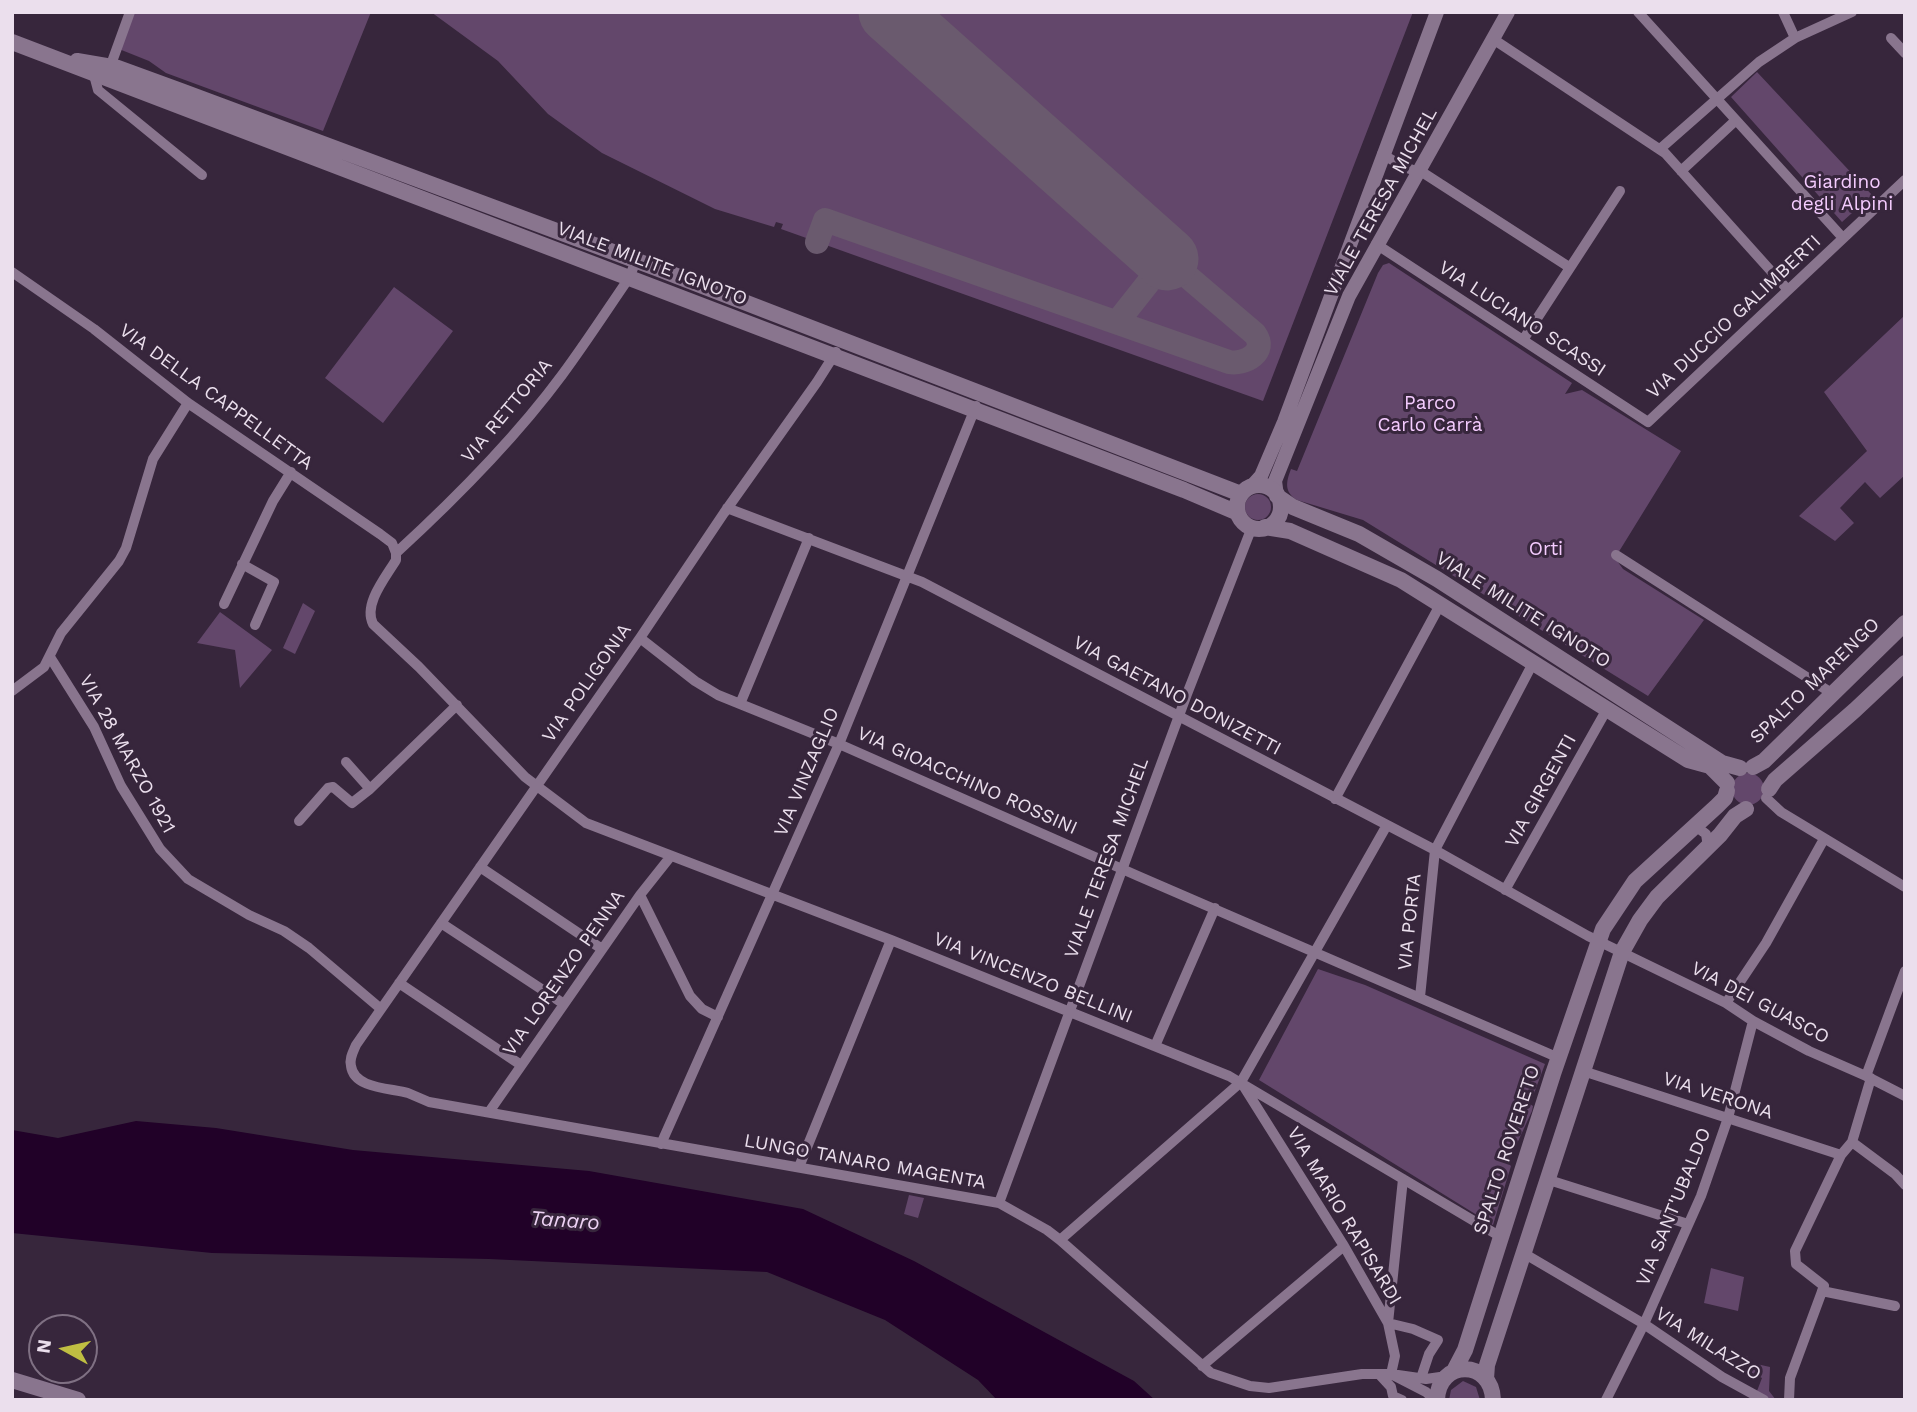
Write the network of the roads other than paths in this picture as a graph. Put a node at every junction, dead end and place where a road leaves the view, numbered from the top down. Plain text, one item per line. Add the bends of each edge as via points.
1 (130, 12) edge
2 (1437, 12) edge
3 (1508, 12) edge
4 (1638, 12) edge
5 (1783, 12) edge
6 (1852, 12) edge
7 (1795, 38) junction
8 (1891, 38) dead end
9 (1493, 39) junction
10 (12, 42) edge
11 (1905, 53) edge
12 (103, 73) junction
13 (1716, 98) junction
14 (1735, 121) junction
15 (1660, 149) junction
16 (1382, 154) junction
17 (1418, 171) junction
18 (1681, 171) junction
19 (202, 175) dead end
20 (1905, 180) edge
21 (1620, 191) dead end
22 (1843, 238) junction
23 (1376, 244) junction
24 (636, 261) junction
25 (1569, 267) junction
26 (12, 272) edge
27 (629, 278) junction
28 (1788, 290) junction
29 (841, 339) junction
30 (1523, 340) junction
31 (834, 356) junction
32 (982, 393) junction
33 (188, 403) junction
34 (975, 410) junction
35 (1648, 422) joint
36 (290, 472) junction
37 (1247, 490) junction
38 (1277, 496) junction
39 (727, 508) junction
40 (1238, 513) junction
41 (1259, 527) junction
42 (809, 538) junction
43 (397, 553) junction
44 (1616, 555) dead end
45 (242, 564) junction
46 (908, 576) junction
47 (224, 604) dead end
48 (1440, 605) junction
49 (1905, 623) edge
50 (255, 625) dead end
51 (640, 638) junction
52 (50, 657) junction
53 (1533, 663) junction
54 (1905, 663) edge
55 (13, 689) edge
56 (1833, 694) junction
57 (740, 704) junction
58 (457, 705) junction
59 (1607, 709) junction
60 (1179, 717) junction
61 (839, 744) junction
62 (346, 762) dead end
63 (1746, 767) junction
64 (536, 786) junction
65 (1727, 787) junction
66 (370, 789) junction
67 (1767, 793) junction
68 (1335, 799) junction
69 (1746, 809) junction
70 (299, 821) dead end
71 (1387, 825) junction
72 (1694, 825) junction
73 (1824, 839) junction
74 (1708, 847) junction
75 (1435, 850) junction
76 (670, 856) junction
77 (480, 867) junction
78 (1123, 870) junction
79 (1905, 887) edge
80 (1505, 890) junction
81 (640, 895) junction
82 (773, 895) junction
83 (1215, 908) junction
84 (441, 923) junction
85 (891, 940) junction
86 (1599, 940) junction
87 (602, 949) junction
88 (1622, 951) junction
89 (1316, 953) junction
90 (1905, 971) edge
91 (399, 983) junction
92 (1420, 997) junction
93 (1726, 1003) junction
94 (564, 1004) junction
95 (381, 1009) junction
96 (1070, 1012) junction
97 (718, 1017) junction
98 (1753, 1021) junction
99 (356, 1045) joint
100 (1155, 1046) junction
101 (1559, 1058) junction
102 (521, 1065) junction
103 (1583, 1070) junction
104 (1868, 1077) junction
105 (1241, 1082) junction
106 (1905, 1096) edge
107 (489, 1112) junction
108 (1728, 1118) junction
109 (1852, 1142) junction
110 (661, 1144) junction
111 (1841, 1155) junction
112 (799, 1167) junction
113 (1403, 1179) junction
114 (1549, 1180) junction
115 (1905, 1185) edge
116 (999, 1203) junction
117 (1688, 1224) junction
118 (1501, 1237) junction
119 (1060, 1240) junction
120 (1344, 1246) junction
121 (1525, 1254) junction
122 (1822, 1291) junction
123 (1895, 1306) dead end
124 (1388, 1323) junction
125 (1644, 1324) junction
126 (1202, 1366) junction
127 (1379, 1374) junction
128 (1391, 1374) junction
129 (1450, 1374) junction
130 (1421, 1378) junction
131 (12, 1380) edge
132 (1493, 1393) edge
133 (1790, 1395) edge
134 (78, 1400) edge
135 (1402, 1400) edge
136 (1436, 1400) edge
137 (1606, 1400) edge
138 (1765, 1400) edge

1 - 12 street
2 - 16 street, VIALE TERESA MICHEL
3 - 9 street, VIALE TERESA MICHEL
4 - 13 street
5 - 7 street
6 - 7 street
7 - 13 street
8 - 11 street
9 - 15 street
9 - 17 street, VIALE TERESA MICHEL
10 - 12 main road, VIALE MILITE IGNOTO
12 - 19 street via 98,90
12 - 24 main road, VIALE MILITE IGNOTO
12 - 27 main road, VIALE MILITE IGNOTO
13 - 14 street
13 - 15 street
14 - 18 street
14 - 22 street
15 - 18 street
16 - 17 street
16 - 37 street, VIALE TERESA MICHEL via 1284,422 1261,476
17 - 23 street, VIALE TERESA MICHEL
17 - 25 street
18 - 28 street
20 - 22 street, VIA DUCCIO GALIMBERTI
21 - 25 street
22 - 28 street, VIA DUCCIO GALIMBERTI
23 - 30 street, VIA LUCIANO SCASSI
23 - 38 street, VIALE TERESA MICHEL via 1349,296 1275,481
24 - 27 street, VIA RETTORIA
24 - 29 main road, VIALE MILITE IGNOTO
25 - 30 street
26 - 33 street, VIA DELLA CAPPELLETTA
27 - 31 main road, VIALE MILITE IGNOTO
27 - 43 street, VIA RETTORIA via 530,415 453,501
28 - 35 street, VIA DUCCIO GALIMBERTI
29 - 31 street, VIA POLIGONIA
29 - 32 main road, VIALE MILITE IGNOTO
30 - 35 street, VIA LUCIANO SCASSI
31 - 34 main road, VIALE MILITE IGNOTO
31 - 39 street, VIA POLIGONIA
32 - 34 street, VIA VINZAGLIO
32 - 37 main road, VIALE MILITE IGNOTO
33 - 36 street, VIA DELLA CAPPELLETTA
33 - 52 street via 153,459 122,555 61,633
34 - 40 main road, VIALE MILITE IGNOTO
34 - 46 street, VIA VINZAGLIO
36 - 43 street, VIA DELLA CAPPELLETTA via 392,543
36 - 45 street
37 - 38 main road via 1266,487
37 - 40 main road via 1238,502
38 - 41 main road via 1278,516 1273,523
38 - 63 main road, VIALE MILITE IGNOTO via 1359,534 1426,573 1722,763
39 - 42 street, VIA GAETANO DONIZETTI
39 - 51 street, VIA POLIGONIA
40 - 41 main road via 1243,522
41 - 48 main road, VIALE MILITE IGNOTO via 1290,531 1350,556
41 - 60 street, VIALE TERESA MICHEL
42 - 46 street, VIA GAETANO DONIZETTI
42 - 57 street
43 - 58 street, VIA VINCENZO BELLINI via 370,617
44 - 56 street
45 - 47 street
45 - 50 street via 274,582
46 - 60 street, VIA GAETANO DONIZETTI
46 - 61 street, VIA VINZAGLIO
48 - 53 main road, VIALE MILITE IGNOTO
48 - 68 street
49 - 56 main road, SPALTO MARENGO
51 - 57 street, VIA GIOACCHINO ROSSINI via 695,681
51 - 64 street, VIA POLIGONIA
52 - 55 street via 40,671
52 - 95 street, VIA 28 MARZO 1921 via 160,849 188,879 284,931
53 - 59 main road, VIALE MILITE IGNOTO
53 - 75 street
54 - 67 main road via 1775,780
56 - 63 main road, SPALTO MARENGO via 1764,761
57 - 61 street, VIA GIOACCHINO ROSSINI
58 - 64 street, VIA VINCENZO BELLINI
58 - 66 street
59 - 65 main road, VIALE MILITE IGNOTO via 1688,760 1710,766
59 - 80 street, VIA GIRGENTI
60 - 68 street, VIA GAETANO DONIZETTI
60 - 78 street, VIALE TERESA MICHEL
61 - 78 street, VIA GIOACCHINO ROSSINI
61 - 82 street, VIA VINZAGLIO
62 - 66 street
63 - 65 main road via 1731,774
63 - 67 main road via 1765,775
64 - 76 street, VIA VINCENZO BELLINI via 590,826
64 - 77 street, VIA POLIGONIA
65 - 69 main road via 1735,804
65 - 72 main road via 1724,800
66 - 70 street via 352,803 333,786 328,788
67 - 69 main road via 1759,806
67 - 73 street via 1774,807
68 - 71 street, VIA GAETANO DONIZETTI
69 - 74 main road
71 - 75 street, VIA GAETANO DONIZETTI
71 - 89 street
72 - 74 street via 1706,834
72 - 86 main road via 1629,888
73 - 79 street
73 - 93 street via 1766,943
74 - 88 main road via 1657,897
75 - 80 street, VIA GAETANO DONIZETTI
75 - 92 street, VIA PORTA
76 - 81 street, VIA LORENZO PENNA
76 - 82 street, VIA VINCENZO BELLINI
77 - 84 street, VIA POLIGONIA
77 - 87 street
78 - 83 street, VIA GIOACCHINO ROSSINI
78 - 96 street, VIALE TERESA MICHEL
80 - 86 street, VIA GAETANO DONIZETTI
81 - 87 street, VIA LORENZO PENNA
81 - 97 street via 690,996
82 - 85 street, VIA VINCENZO BELLINI
82 - 97 street, VIA VINZAGLIO
83 - 89 street, VIA GIOACCHINO ROSSINI
83 - 100 street
84 - 91 street, VIA POLIGONIA
84 - 94 street
85 - 96 street, VIA VINCENZO BELLINI
85 - 112 street
86 - 88 street, VIA DEI GUASCO
86 - 101 main road, SPALTO ROVERETO
87 - 94 street, VIA LORENZO PENNA
88 - 93 street, VIA DEI GUASCO
88 - 103 main road
89 - 92 street, VIA GIOACCHINO ROSSINI
89 - 105 street
90 - 104 street
91 - 95 street, VIA POLIGONIA
91 - 102 street
92 - 101 street, VIA GIOACCHINO ROSSINI
93 - 98 street, VIA DEI GUASCO
94 - 102 street, VIA LORENZO PENNA
95 - 99 street, VIA POLIGONIA
96 - 100 street, VIA VINCENZO BELLINI
96 - 116 street, VIALE TERESA MICHEL
97 - 110 street, VIA VINZAGLIO
98 - 104 street, VIA DEI GUASCO
98 - 108 street, VIA SANT'UBALDO
99 - 107 street, LUNGO TANARO MAGENTA via 351,1068 369,1084 429,1102
100 - 105 street, VIA VINCENZO BELLINI
101 - 118 main road, SPALTO ROVERETO
102 - 107 street, VIA LORENZO PENNA
103 - 108 street, VIA VERONA
103 - 114 main road
104 - 106 street, VIA DEI GUASCO
104 - 109 street
105 - 113 street, VIA VINCENZO BELLINI
105 - 119 street
105 - 120 street, VIA MARIO RAPISARDI
107 - 110 street, LUNGO TANARO MAGENTA
108 - 111 street, VIA VERONA
108 - 117 street, VIA SANT'UBALDO
109 - 111 street
109 - 115 street
110 - 112 street, LUNGO TANARO MAGENTA
111 - 122 street via 1795,1251 1794,1262 1823,1284
112 - 116 street, LUNGO TANARO MAGENTA
113 - 118 street, VIA VINCENZO BELLINI
113 - 124 street
114 - 117 street
114 - 121 main road
116 - 119 street, LUNGO TANARO MAGENTA
117 - 125 street, VIA SANT'UBALDO
118 - 129 main road, SPALTO ROVERETO via 1464,1354
119 - 126 street, LUNGO TANARO MAGENTA
120 - 124 street, VIA MARIO RAPISARDI
120 - 126 street
121 - 125 street, VIA MILAZZO
121 - 132 main road via 1488,1365
122 - 123 street
122 - 133 street via 1790,1378
124 - 128 street, VIA MARIO RAPISARDI via 1395,1356
124 - 130 street via 1438,1340
125 - 137 street, VIA SANT'UBALDO
125 - 138 street, VIA MILAZZO
126 - 127 street, LUNGO TANARO MAGENTA via 1250,1386 1269,1388
127 - 128 street, LUNGO TANARO MAGENTA
127 - 135 street
128 - 130 street, LUNGO TANARO MAGENTA
128 - 136 street, LUNGO TANARO MAGENTA
129 - 130 street, LUNGO TANARO MAGENTA
129 - 132 main road via 1473,1370
129 - 136 main road, SPALTO ROVERETO via 1439,1387
131 - 134 main road

